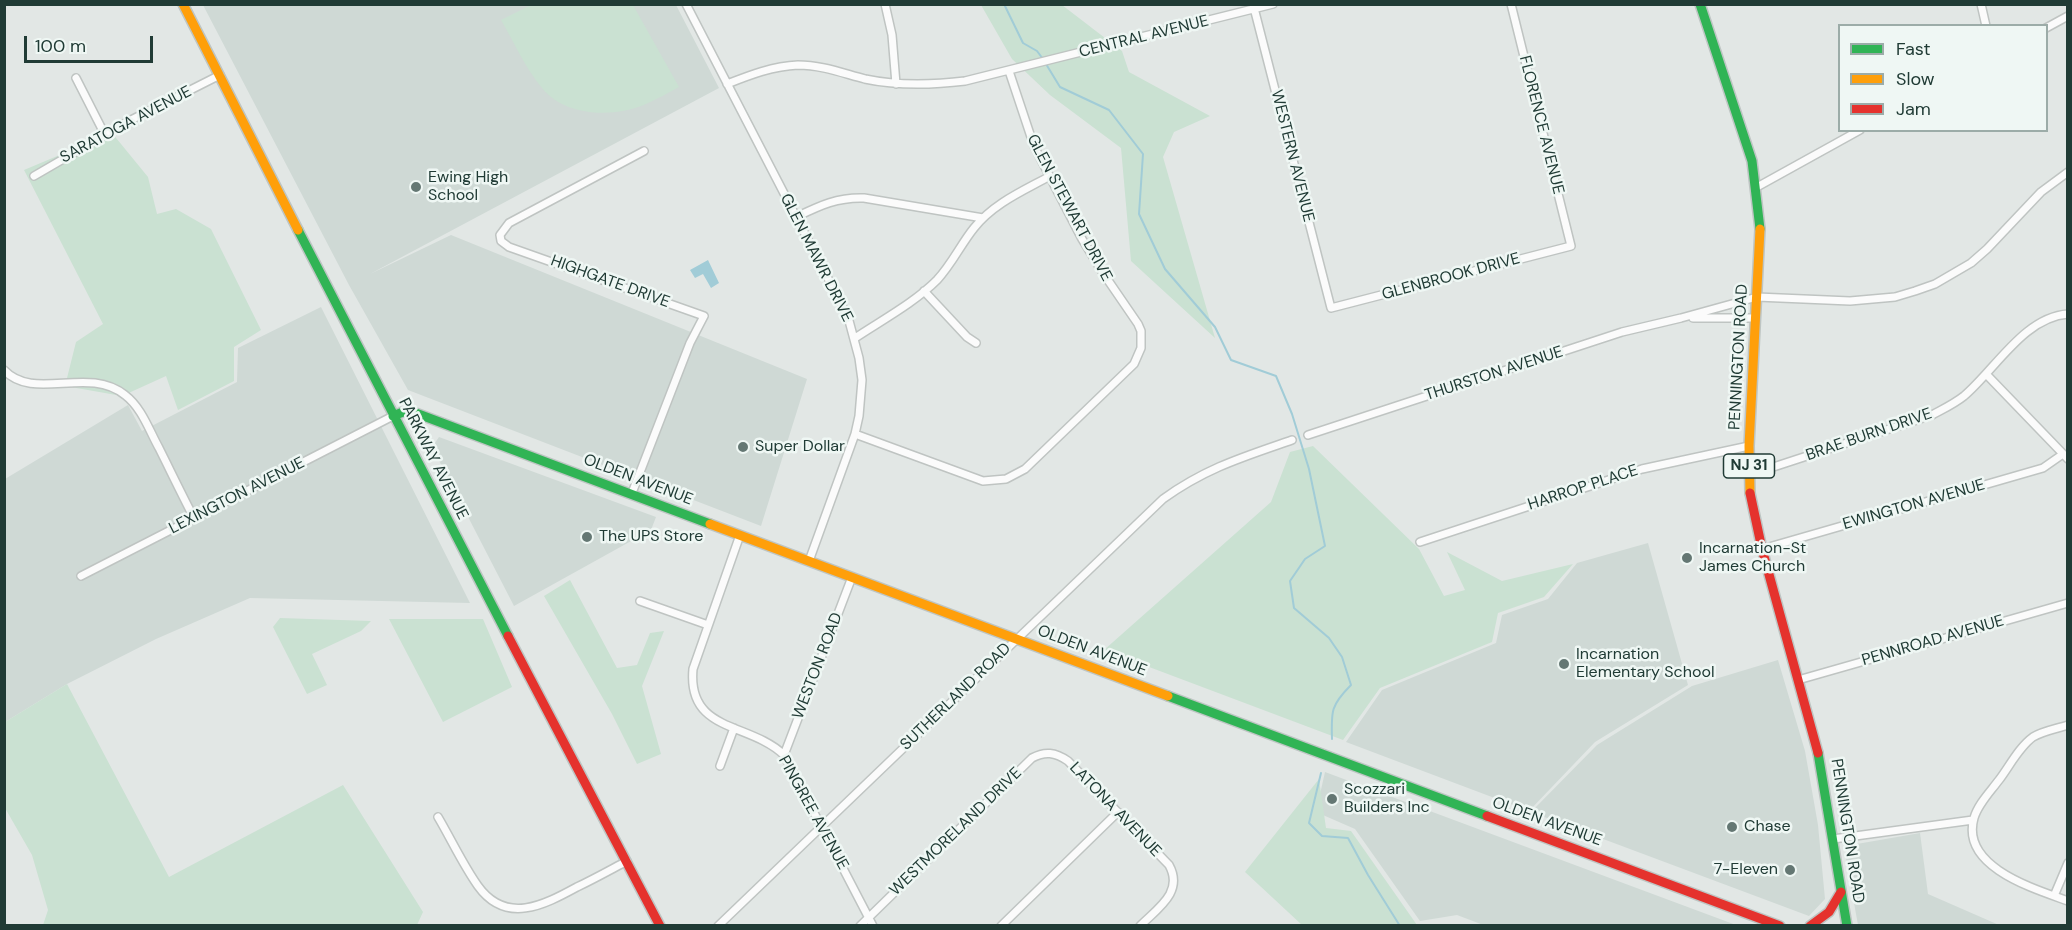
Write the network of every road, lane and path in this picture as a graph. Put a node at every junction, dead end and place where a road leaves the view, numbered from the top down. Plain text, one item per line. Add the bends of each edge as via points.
1 (183, 4) edge
2 (686, 4) edge
3 (885, 4) edge
4 (1274, 4) edge
5 (1511, 4) edge
6 (1700, 4) edge
7 (1981, 4) edge
8 (1254, 7) edge
9 (2067, 16) edge
10 (1986, 24) edge
11 (2048, 27) edge
12 (1009, 70) junction
13 (220, 75) junction
14 (76, 78) dead end
15 (727, 84) junction
16 (896, 84) junction
17 (1856, 132) edge
18 (105, 135) junction
19 (644, 151) dead end
20 (2067, 172) edge
21 (34, 176) dead end
22 (1050, 176) junction
23 (1757, 187) junction
24 (796, 217) junction
25 (983, 219) junction
26 (1571, 246) joint
27 (924, 291) junction
28 (1757, 297) junction
29 (1331, 308) joint
30 (2065, 314) edge
31 (1681, 318) junction
32 (1756, 318) junction
33 (855, 338) junction
34 (976, 343) dead end
35 (4, 370) edge
36 (1986, 374) junction
37 (393, 416) junction
38 (855, 434) junction
39 (1308, 435) dead end
40 (1292, 440) dead end
41 (1749, 446) junction
42 (2065, 457) edge
43 (1749, 475) junction
44 (632, 493) junction
45 (194, 518) junction
46 (740, 535) junction
47 (1420, 542) dead end
48 (1762, 549) junction
49 (809, 561) junction
50 (81, 576) dead end
51 (852, 577) junction
52 (640, 601) dead end
53 (2067, 603) edge
54 (708, 625) junction
55 (1017, 639) junction
56 (1798, 680) junction
57 (2067, 725) edge
58 (734, 728) junction
59 (784, 755) junction
60 (1058, 755) joint
61 (720, 766) dead end
62 (1118, 812) junction
63 (438, 817) dead end
64 (1973, 820) junction
65 (822, 826) junction
66 (1833, 839) junction
67 (627, 861) junction
68 (2067, 863) edge
69 (1842, 891) junction
70 (2054, 896) junction
71 (2067, 901) edge
72 (869, 917) junction
73 (660, 926) edge
74 (718, 926) edge
75 (860, 926) edge
76 (873, 926) edge
77 (1001, 926) edge
78 (1140, 926) edge
79 (1780, 926) edge
80 (1810, 926) edge
81 (1847, 926) edge

1 - 13 main road, PARKWAY AVENUE
2 - 15 street, GLEN MAWR DRIVE
3 - 16 street
4 - 8 street, CENTRAL AVENUE
5 - 26 street, FLORENCE AVENUE
6 - 23 main road, PENNINGTON ROAD / NJ 31 via 1746,138
7 - 10 street
8 - 12 street, CENTRAL AVENUE
8 - 29 street, WESTERN AVENUE
9 - 11 street
12 - 16 street, CENTRAL AVENUE via 965,81
12 - 22 street, GLEN STEWART DRIVE via 1026,128
13 - 18 street, SARATOGA AVENUE
13 - 37 main road, PARKWAY AVENUE
14 - 18 street
15 - 16 street, CENTRAL AVENUE via 764,70 796,65 829,68
15 - 24 street, GLEN MAWR DRIVE
17 - 23 street
18 - 21 street, SARATOGA AVENUE
19 - 44 street, HIGHGATE DRIVE via 509,223 500,235 509,247 704,316
20 - 28 street, THURSTON AVENUE via 2041,192 1971,263 1935,284 1871,300
22 - 25 street via 1009,198
22 - 38 street, GLEN STEWART DRIVE via 1095,260 1138,324 1142,340 1134,364 1025,469 1006,479 972,478
23 - 28 main road, PENNINGTON ROAD / NJ 31
24 - 25 street via 825,202 850,197
24 - 33 street, GLEN MAWR DRIVE
25 - 27 street via 947,268
26 - 29 street, GLENBROOK DRIVE
27 - 33 street
27 - 34 street
28 - 31 street, THURSTON AVENUE
28 - 32 main road, PENNINGTON ROAD / NJ 31
30 - 36 street, BRAE BURN DRIVE via 2049,317 2032,327
31 - 32 street, THURSTON AVENUE
31 - 39 street, THURSTON AVENUE via 1622,332
32 - 41 main road, PENNINGTON ROAD / NJ 31
33 - 38 street, GLEN MAWR DRIVE via 862,380
35 - 45 street via 26,383 89,381 124,393 140,411
36 - 42 street
36 - 43 street, BRAE BURN DRIVE via 1963,397 1932,415
37 - 44 main road, OLDEN AVENUE via 413,412
37 - 45 street, LEXINGTON AVENUE
37 - 67 main road, PARKWAY AVENUE
38 - 49 street, GLEN MAWR DRIVE
40 - 55 street, SUTHERLAND ROAD via 1221,464 1163,499
41 - 43 main road, PENNINGTON ROAD / NJ 31
41 - 47 street, HARROP PLACE via 1642,469
42 - 48 street, EWINGTON AVENUE via 2043,468
43 - 48 main road, PENNINGTON ROAD / NJ 31
44 - 46 main road, OLDEN AVENUE
45 - 50 street, LEXINGTON AVENUE
46 - 49 main road, OLDEN AVENUE
46 - 54 street, PINGREE AVENUE
48 - 56 main road, PENNINGTON ROAD / NJ 31
49 - 51 main road, OLDEN AVENUE
51 - 55 main road, OLDEN AVENUE
51 - 59 street, WESTON ROAD
52 - 54 street
53 - 56 street, PENNROAD AVENUE
54 - 58 street, PINGREE AVENUE via 693,669 694,691 709,716
55 - 65 street, SUTHERLAND ROAD
55 - 79 main road, OLDEN AVENUE
56 - 66 main road, PENNINGTON ROAD / NJ 31 via 1817,748
57 - 64 street via 2027,742
58 - 59 street, PINGREE AVENUE via 766,740
58 - 61 street
59 - 65 street, PINGREE AVENUE
60 - 62 street, LATONA AVENUE
60 - 72 street, WESTMORELAND DRIVE via 1046,753 1032,758
62 - 77 street
62 - 78 street, LATONA AVENUE via 1169,865 1174,879 1170,895
63 - 67 street via 478,886 493,900 515,908 546,904
64 - 66 street
64 - 70 street via 1975,844 1992,865 2018,882
65 - 72 street, PINGREE AVENUE
65 - 74 street, SUTHERLAND ROAD
66 - 69 main road, PENNINGTON ROAD / NJ 31
67 - 73 main road, PARKWAY AVENUE
68 - 70 street
69 - 80 main road via 1824,919
69 - 81 main road, PENNINGTON ROAD / NJ 31
70 - 71 street
72 - 75 street, WESTMORELAND DRIVE
72 - 76 street, PINGREE AVENUE

